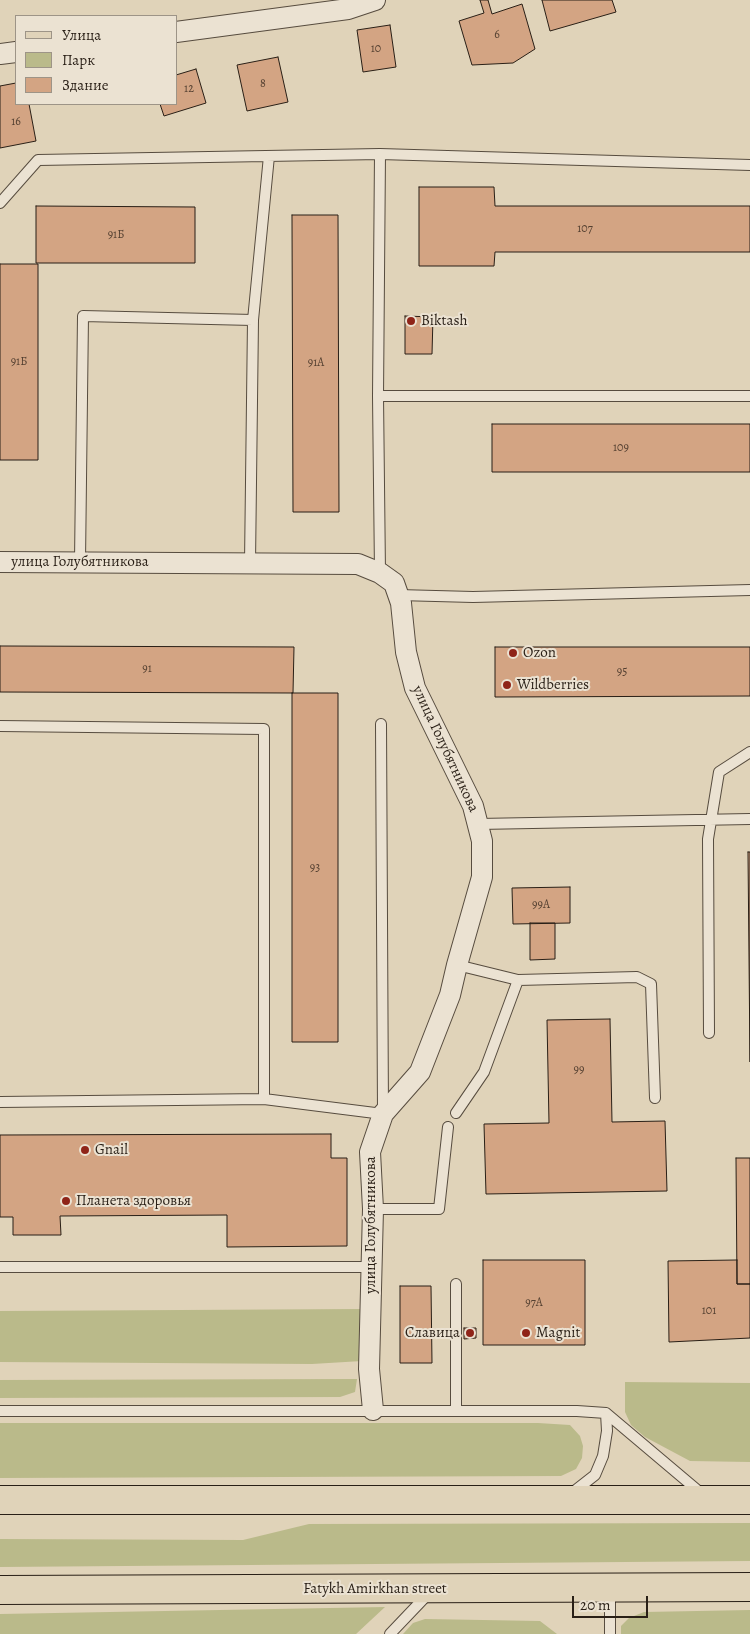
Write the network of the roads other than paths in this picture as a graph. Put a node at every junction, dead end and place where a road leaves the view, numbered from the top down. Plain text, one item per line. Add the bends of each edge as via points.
1 (375, 0) edge
2 (178, 32) edge
3 (15, 52) edge
4 (0, 54) edge
5 (380, 154) junction
6 (269, 156) junction
7 (750, 165) edge
8 (0, 203) edge
9 (253, 320) junction
10 (378, 396) junction
11 (750, 396) edge
12 (80, 561) junction
13 (0, 562) edge
14 (250, 563) junction
15 (380, 572) junction
16 (750, 590) edge
17 (398, 594) junction
18 (381, 724) dead end
19 (0, 726) edge
20 (750, 752) edge
21 (750, 819) edge
22 (711, 820) junction
23 (478, 824) junction
24 (457, 965) junction
25 (518, 980) junction
26 (709, 1033) dead end
27 (655, 1098) dead end
28 (264, 1099) junction
29 (0, 1102) edge
30 (456, 1113) dead end
31 (383, 1114) junction
32 (448, 1127) dead end
33 (373, 1209) junction
34 (0, 1267) edge
35 (372, 1267) junction
36 (456, 1284) dead end
37 (373, 1410) junction
38 (456, 1410) junction
39 (0, 1411) edge
40 (606, 1413) junction
41 (565, 1499) junction
42 (708, 1499) junction
43 (0, 1500) edge
44 (750, 1500) edge
45 (750, 1587) edge
46 (610, 1588) junction
47 (433, 1589) junction
48 (0, 1590) edge
49 (390, 1634) edge
50 (610, 1634) edge

1 - 2 street via 348,9
3 - 4 street
5 - 6 lane
5 - 7 lane
5 - 10 lane
6 - 8 lane via 38,160
6 - 9 lane
9 - 12 lane via 82,316
9 - 14 lane
10 - 11 lane
10 - 15 lane
12 - 13 street, улица Голубятникова
12 - 14 street, улица Голубятникова
14 - 15 street, улица Голубятникова via 358,564
15 - 17 street, улица Голубятникова via 394,583
16 - 17 lane via 473,597
17 - 23 street, улица Голубятникова via 415,688 474,806
18 - 31 lane
19 - 28 lane via 264,729
20 - 22 lane via 719,772
21 - 22 lane
22 - 23 lane
22 - 26 lane via 708,839
23 - 24 street, улица Голубятникова via 482,841 482,877
24 - 25 lane
24 - 31 street, улица Голубятникова via 450,995 420,1072
25 - 27 lane via 638,977 651,984
25 - 30 lane via 484,1072
28 - 29 lane
28 - 31 lane
31 - 33 street, улица Голубятникова via 370,1152
32 - 33 lane via 440,1209
33 - 35 street, улица Голубятникова
34 - 35 lane
35 - 37 street, улица Голубятникова via 369,1369
36 - 38 lane
37 - 38 lane
37 - 39 lane
38 - 40 lane
40 - 41 lane via 604,1456 594,1475
40 - 42 lane
41 - 42 main road
41 - 43 main road
42 - 44 main road
45 - 46 main road, Fatykh Amirkhan street
46 - 47 main road, Fatykh Amirkhan street
46 - 50 lane
47 - 48 main road, Fatykh Amirkhan street
47 - 49 lane

